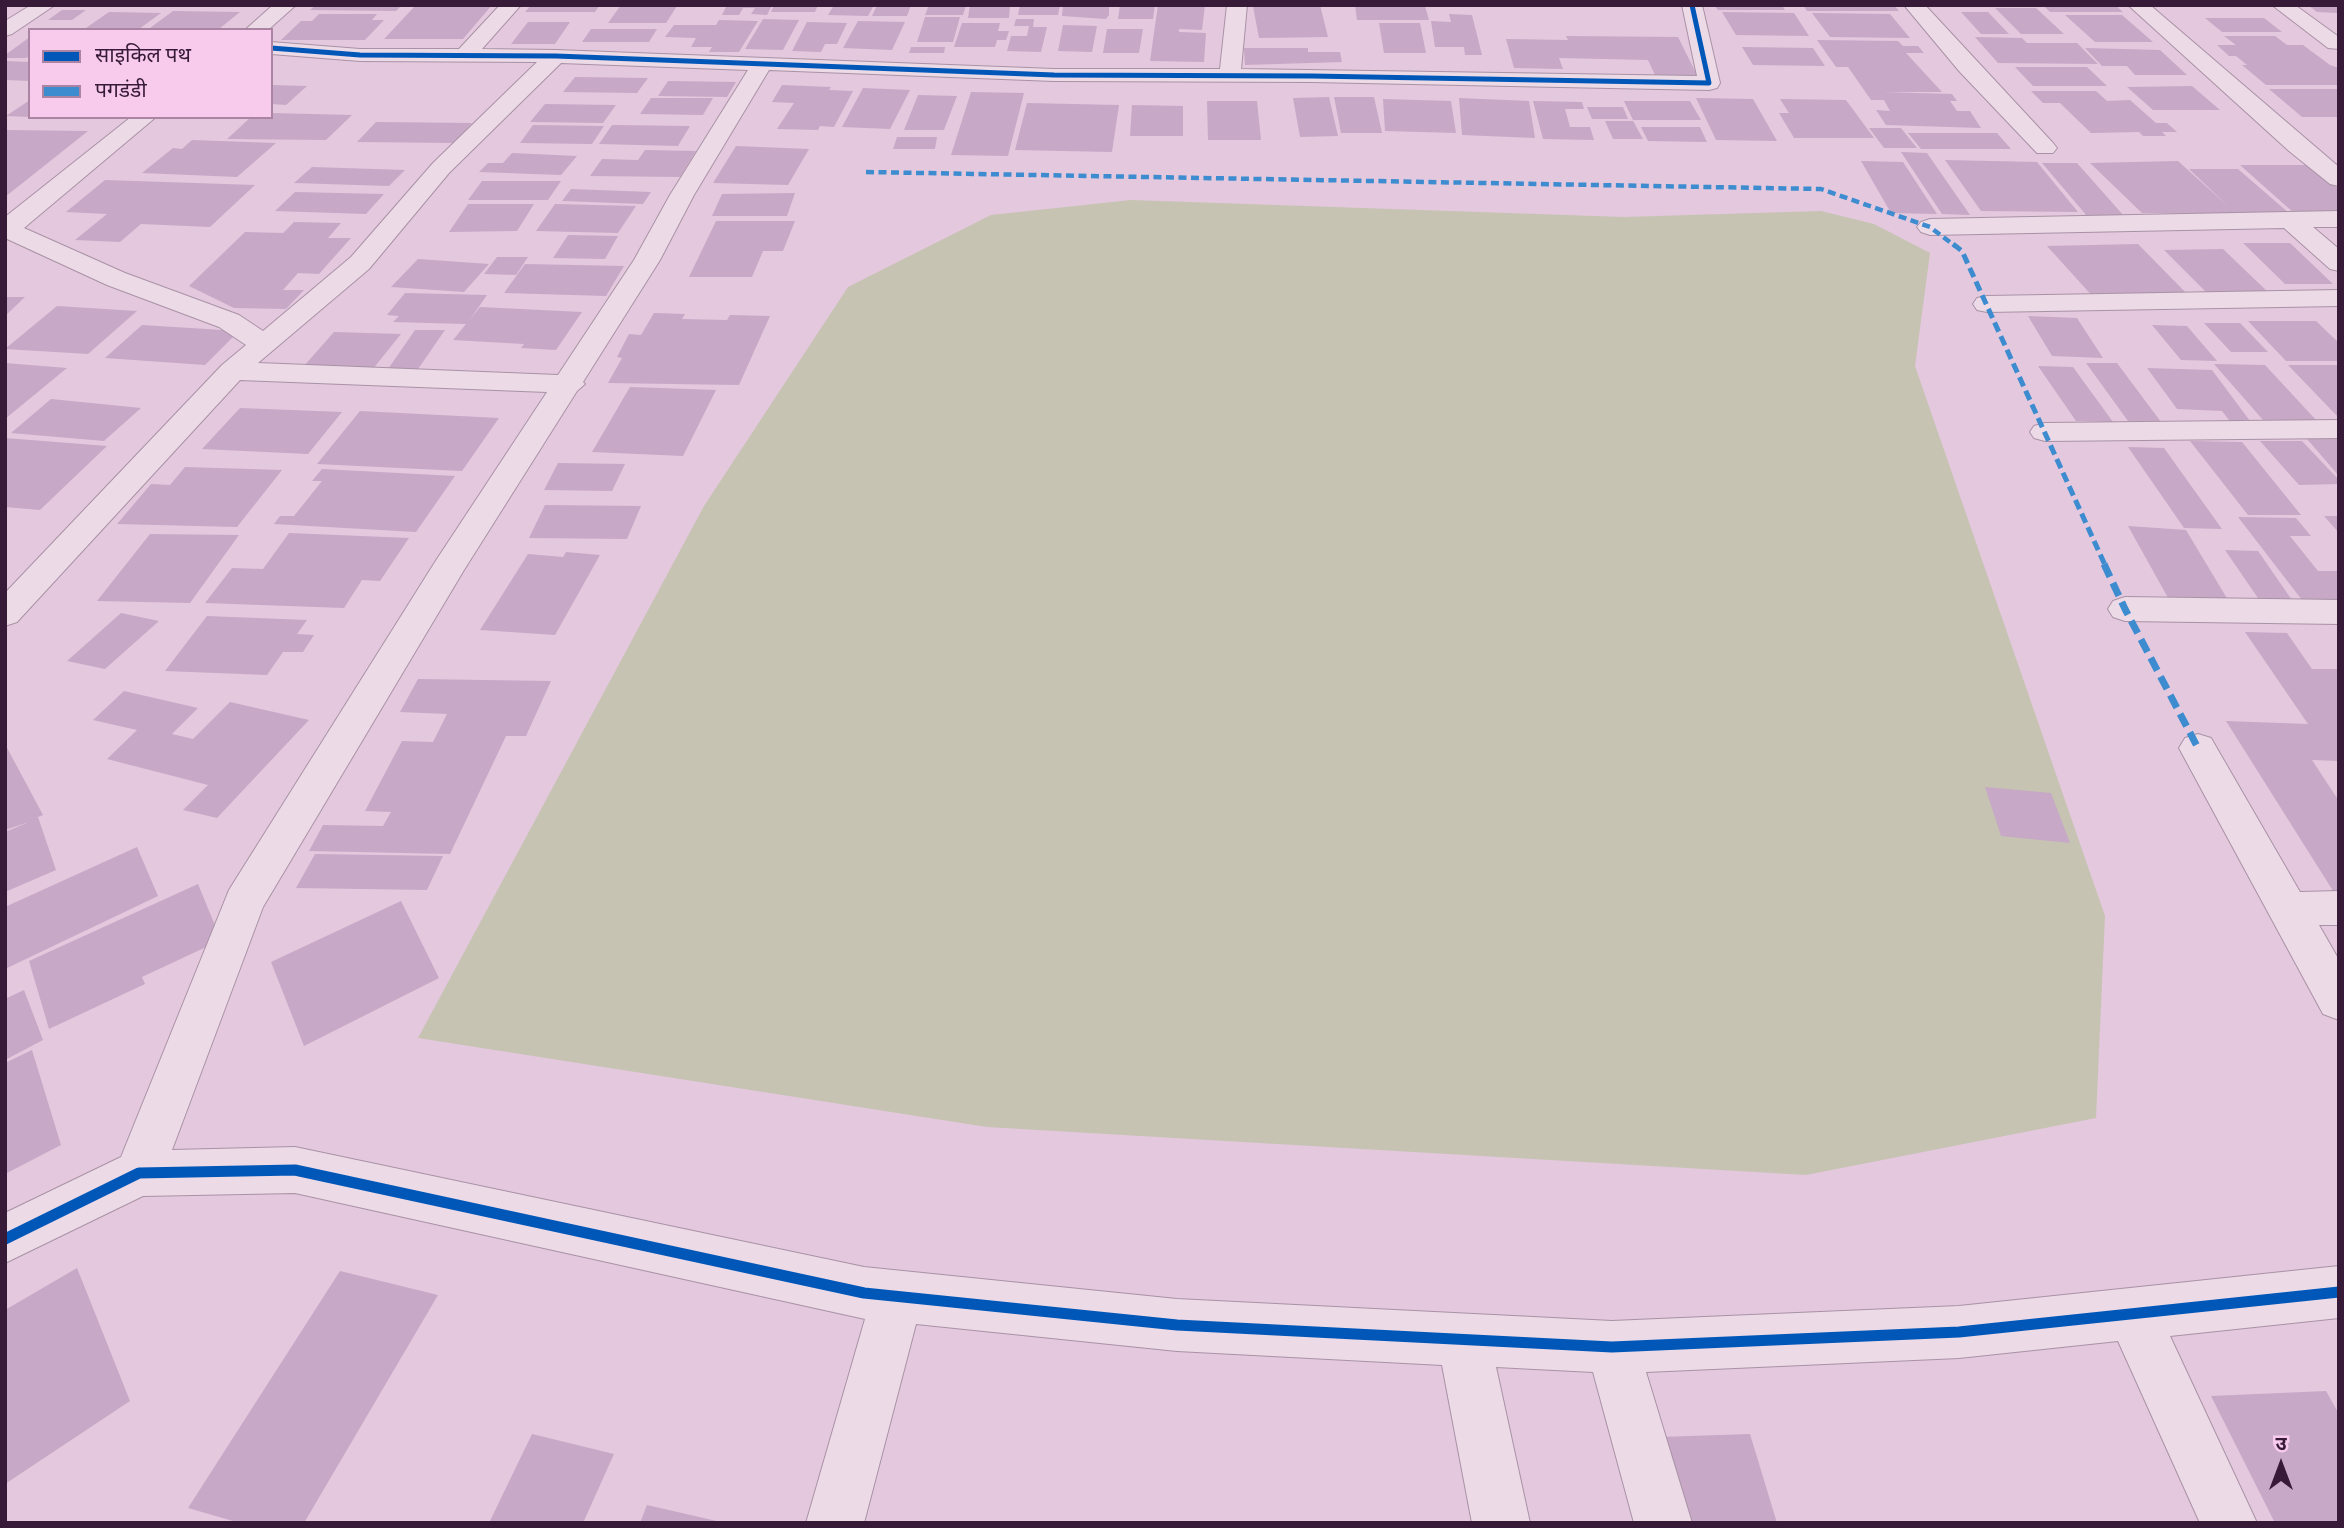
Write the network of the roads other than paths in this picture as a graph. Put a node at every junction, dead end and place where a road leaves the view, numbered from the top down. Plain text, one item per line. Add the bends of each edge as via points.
1 (45, 5) edge
2 (286, 5) edge
3 (511, 5) edge
4 (1237, 5) edge
5 (1692, 5) edge
6 (1914, 5) edge
7 (2138, 5) edge
8 (2282, 5) edge
9 (258, 28) edge
10 (5, 30) edge
11 (2335, 44) dead end
12 (273, 48) edge
13 (465, 55) junction
14 (556, 56) junction
15 (762, 64) junction
16 (1230, 76) junction
17 (143, 119) edge
18 (2045, 148) dead end
19 (2339, 179) edge
20 (2339, 219) edge
21 (2291, 220) junction
22 (1930, 227) dead end
23 (6, 229) edge
24 (2339, 263) edge
25 (2339, 298) edge
26 (1987, 304) dead end
27 (264, 344) junction
28 (232, 371) junction
29 (570, 384) junction
30 (2339, 429) edge
31 (2045, 432) dead end
32 (5, 569) edge
33 (42, 576) junction
34 (2124, 609) dead end
35 (2339, 612) edge
36 (5, 614) edge
37 (2198, 748) dead end
38 (2339, 908) edge
39 (2287, 909) junction
40 (2339, 1001) edge
41 (139, 1173) junction
42 (5, 1239) edge
43 (2339, 1292) edge
44 (897, 1296) junction
45 (2132, 1313) junction
46 (1463, 1339) junction
47 (1612, 1347) junction
48 (835, 1523) edge
49 (1502, 1523) edge
50 (1663, 1523) edge
51 (2229, 1523) edge

1 - 10 street
2 - 9 street
3 - 13 street
4 - 16 street
5 - 16 street via 1709,83
6 - 18 street
7 - 19 street
8 - 11 street
12 - 13 street via 360,55
13 - 14 street
14 - 15 street
14 - 27 street via 441,168 360,263
15 - 16 street via 1054,75
15 - 29 street
17 - 23 street
20 - 21 street
21 - 22 street
21 - 24 street
23 - 27 street via 116,279 229,321
25 - 26 street
27 - 28 street
28 - 29 street
28 - 33 street
29 - 41 street via 447,570 244,902
30 - 31 street
32 - 33 street
33 - 36 street
34 - 35 street
37 - 39 street
38 - 39 street
39 - 40 street
41 - 42 street
41 - 44 street via 295,1171 863,1293
43 - 45 street
44 - 46 street via 1177,1325
44 - 48 street
45 - 47 street via 1959,1332
45 - 51 street
46 - 47 street
46 - 49 street
47 - 50 street

